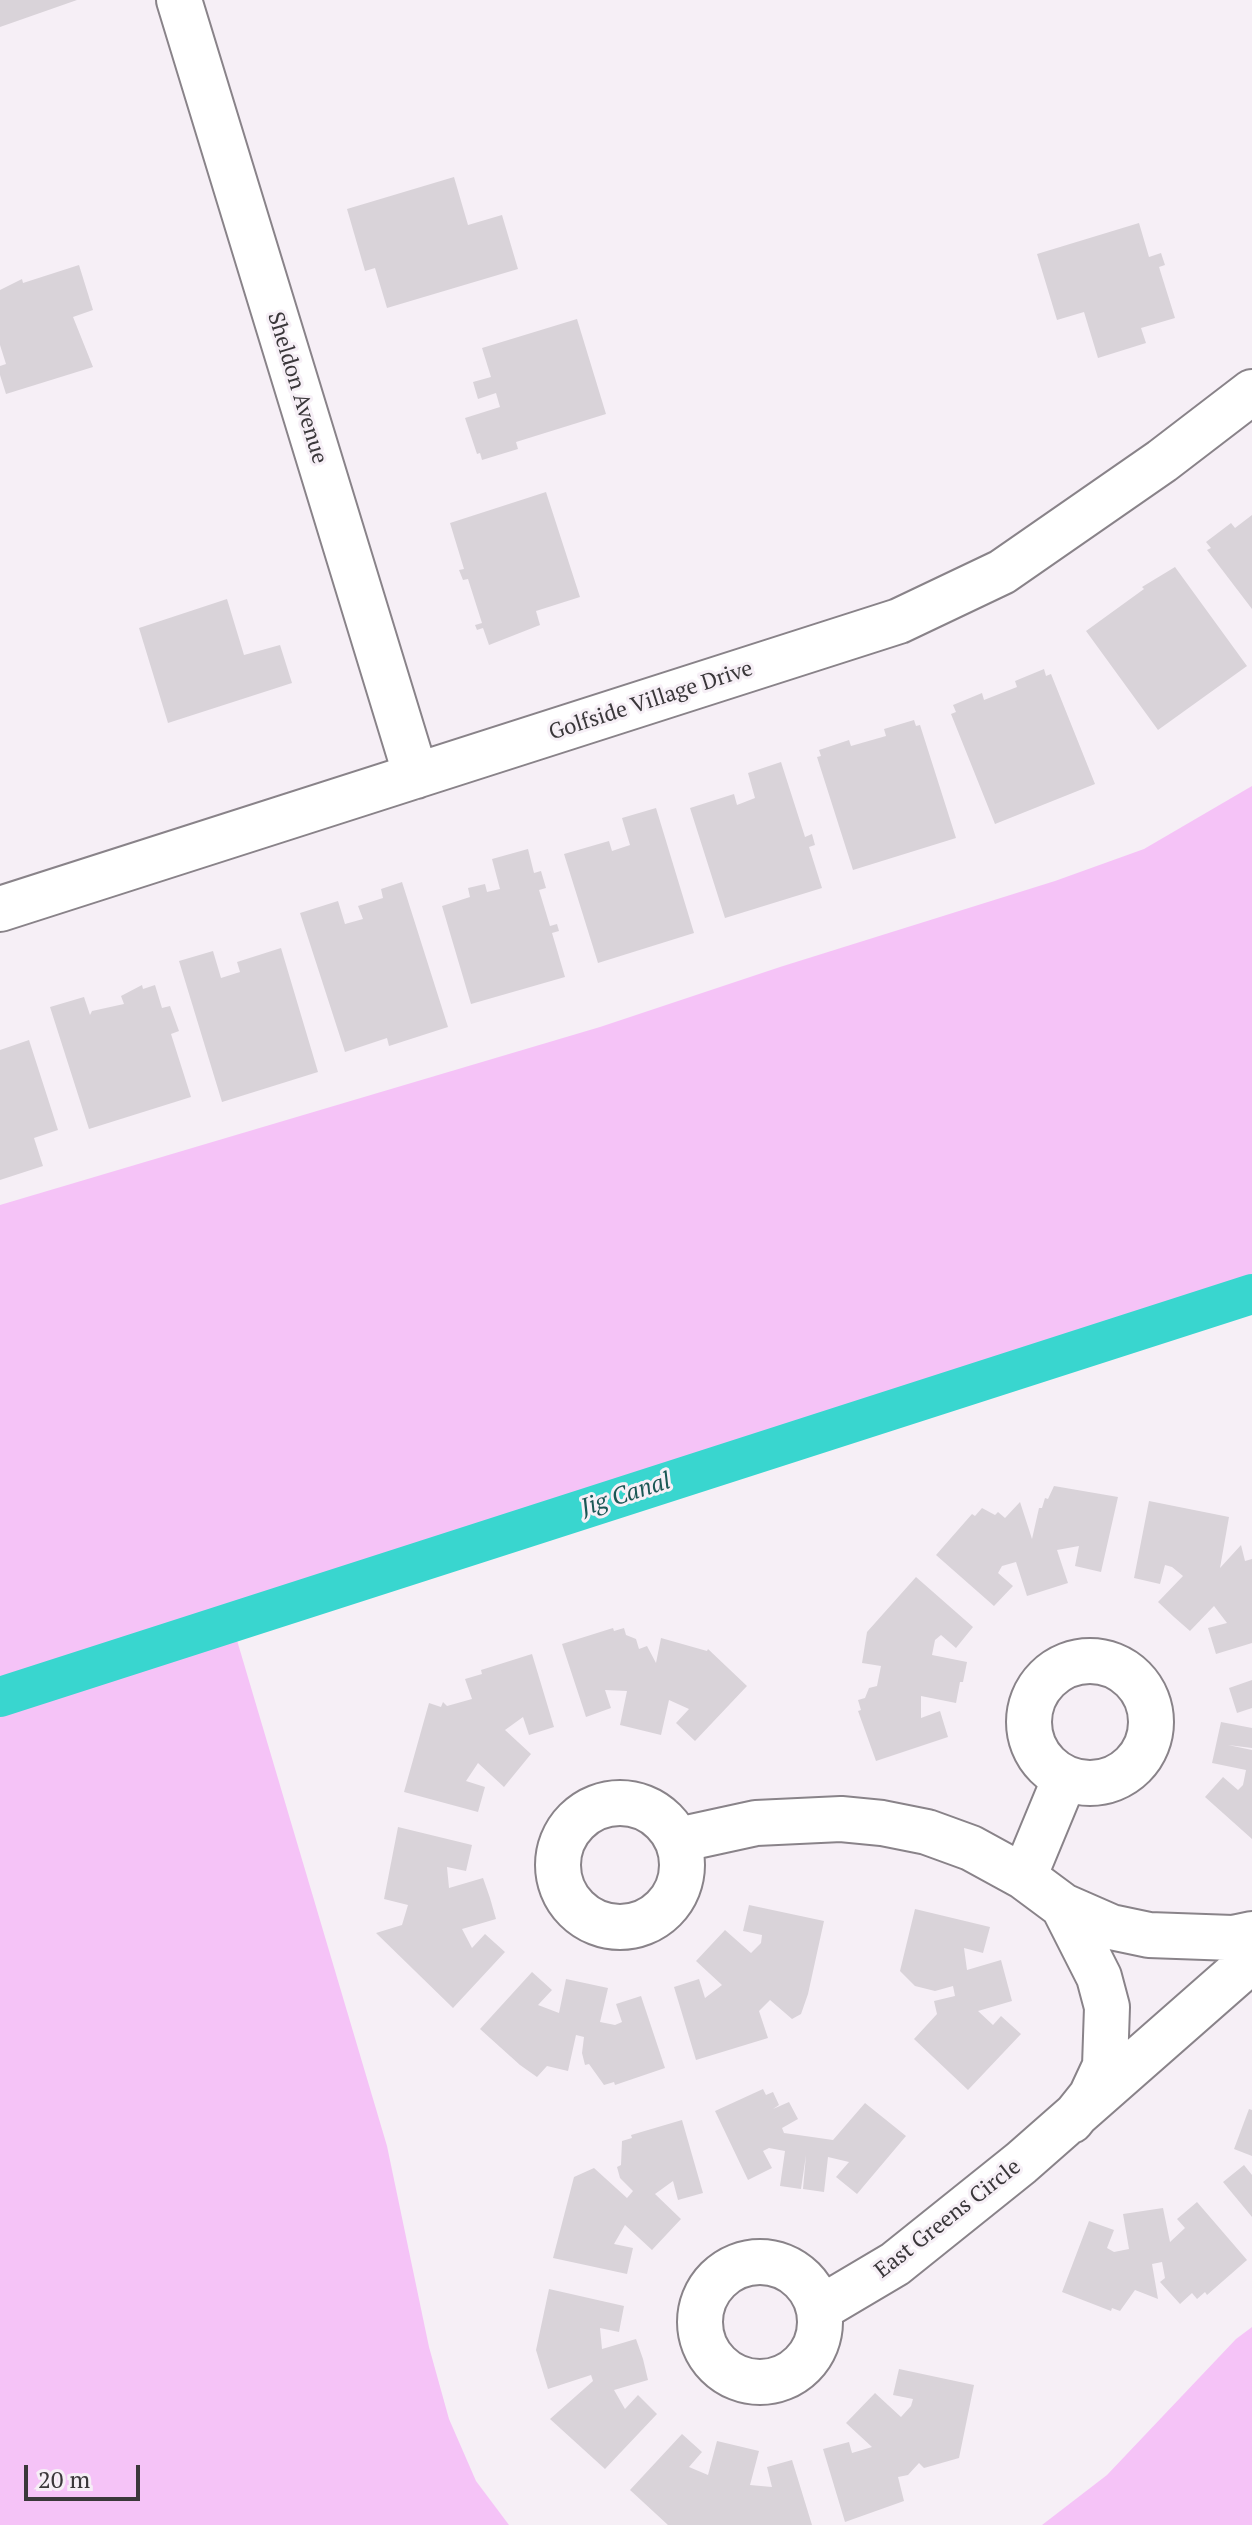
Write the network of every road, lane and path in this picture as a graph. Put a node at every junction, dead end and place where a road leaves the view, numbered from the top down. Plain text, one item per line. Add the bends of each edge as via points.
1 (179, 0) edge
2 (1252, 392) edge
3 (416, 776) junction
4 (0, 909) edge
5 (1065, 1778) dead end
6 (678, 1840) dead end
7 (1024, 1877) junction
8 (1063, 1906) junction
9 (1252, 1934) edge
10 (1252, 1960) edge
11 (1071, 2121) junction
12 (819, 2309) dead end

1 - 3 street, Sheldon Avenue
2 - 3 street, Golfside Village Drive via 1002,572 951,599 899,621
3 - 4 street, Golfside Village Drive
5 - 7 street
6 - 7 street via 756,1823 882,1823 971,1848
7 - 8 street
8 - 9 street via 1111,1927 1149,1935
8 - 11 street via 1095,1966 1107,2007 1105,2066
10 - 11 street
11 - 12 street, East Greens Circle via 895,2264

